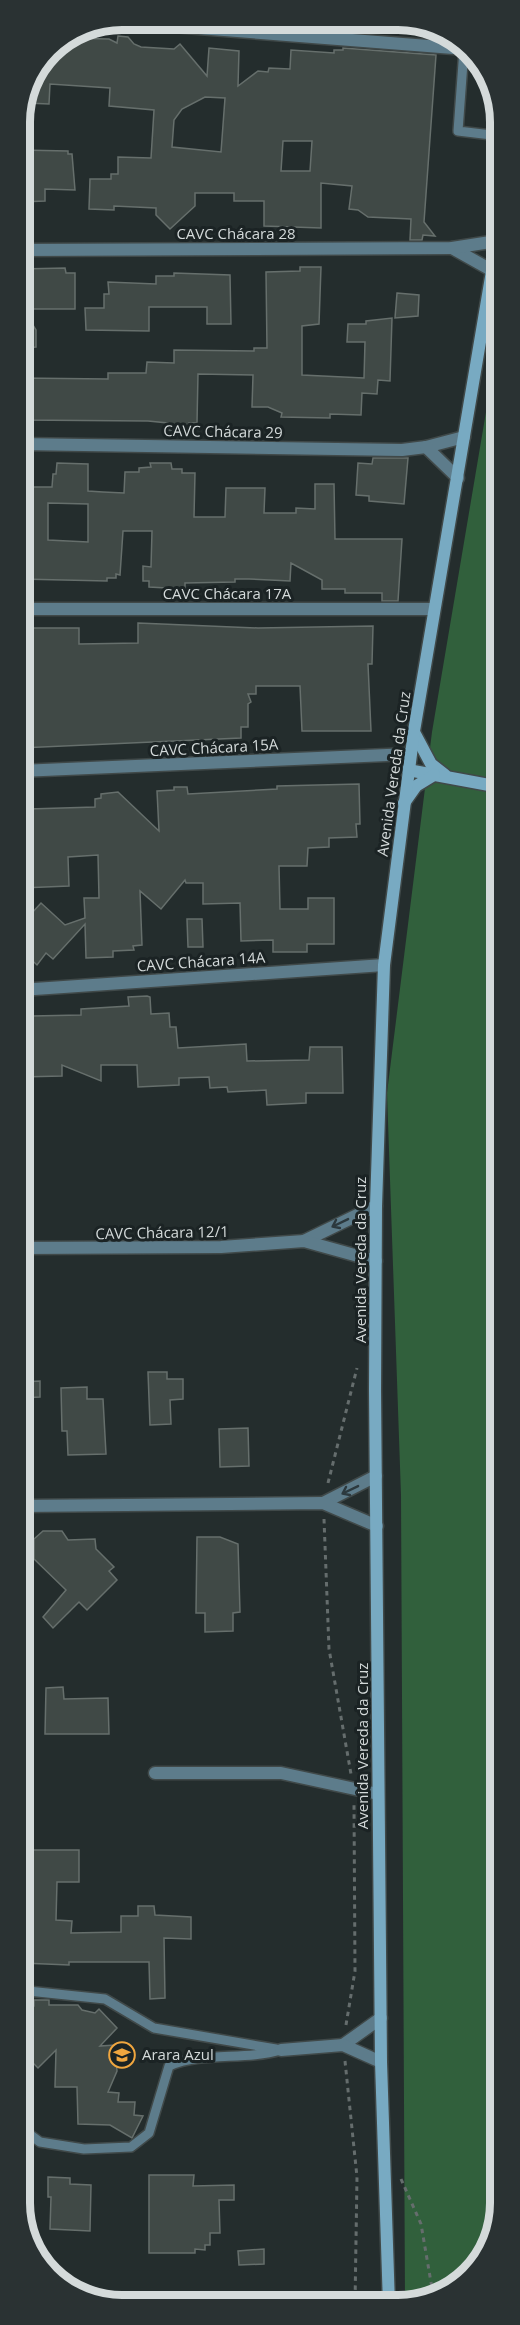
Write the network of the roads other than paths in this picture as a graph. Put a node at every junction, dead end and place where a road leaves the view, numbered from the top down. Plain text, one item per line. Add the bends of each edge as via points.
1 (224, 30) edge
2 (453, 48) edge
3 (464, 58) edge
4 (490, 135) edge
5 (490, 242) edge
6 (452, 248) junction
7 (30, 249) edge
8 (490, 269) edge
9 (490, 288) edge
10 (464, 437) junction
11 (30, 444) edge
12 (426, 447) junction
13 (458, 478) junction
14 (30, 609) edge
15 (434, 609) junction
16 (414, 731) junction
17 (410, 754) junction
18 (408, 770) junction
19 (30, 771) edge
20 (434, 775) junction
21 (449, 777) junction
22 (490, 785) edge
23 (404, 804) junction
24 (384, 965) junction
25 (30, 989) edge
26 (376, 1206) junction
27 (304, 1241) junction
28 (30, 1248) edge
29 (376, 1261) junction
30 (376, 1476) junction
31 (323, 1503) junction
32 (30, 1506) edge
33 (376, 1526) junction
34 (155, 1773) dead end
35 (378, 1794) junction
36 (30, 1991) edge
37 (381, 2018) junction
38 (343, 2045) junction
39 (281, 2050) junction
40 (381, 2062) junction
41 (30, 2135) edge
42 (386, 2224) junction
43 (388, 2295) edge
44 (396, 2295) edge

1 - 2 street
3 - 4 lane via 458,131
5 - 6 street, CAVC Chácara 28
6 - 7 street, CAVC Chácara 28
6 - 8 street, CAVC Chácara 28
9 - 10 street, Avenida Vereda da Cruz
10 - 12 street, CAVC Chácara 29
10 - 13 street, Avenida Vereda da Cruz
11 - 12 street, CAVC Chácara 29 via 402,450
12 - 13 street
13 - 15 street, Avenida Vereda da Cruz
14 - 15 street, CAVC Chácara 17A
15 - 16 street, Avenida Vereda da Cruz
16 - 17 street, Avenida Vereda da Cruz
16 - 21 street via 431,764
17 - 18 street, Avenida Vereda da Cruz
17 - 19 street, CAVC Chácara 15A
18 - 20 street
18 - 23 street, Avenida Vereda da Cruz
20 - 21 street
20 - 23 street via 416,786
21 - 22 street
23 - 24 street, Avenida Vereda da Cruz
24 - 25 street, CAVC Chácara 14A
24 - 26 street, Avenida Vereda da Cruz
26 -> 27 street, CAVC Chácara 12/1
26 - 29 street, Avenida Vereda da Cruz
27 - 28 street, CAVC Chácara 12/1 via 221,1247
27 - 29 street, CAVC Chácara 12/1
29 - 30 street, Avenida Vereda da Cruz
30 -> 31 street
30 - 33 street, Avenida Vereda da Cruz
31 - 32 street
31 - 33 street
33 - 35 street, Avenida Vereda da Cruz
34 - 35 street via 280,1773
35 - 37 street, Avenida Vereda da Cruz
36 - 39 lane via 105,1999 154,2028
37 - 38 street
37 - 40 street, Avenida Vereda da Cruz
38 - 39 street
38 - 40 street
39 - 41 lane via 185,2059 168,2066 149,2133 131,2147 84,2150 40,2142
40 - 42 street, Avenida Vereda da Cruz
42 - 43 street, Avenida Vereda da Cruz
42 - 44 street

